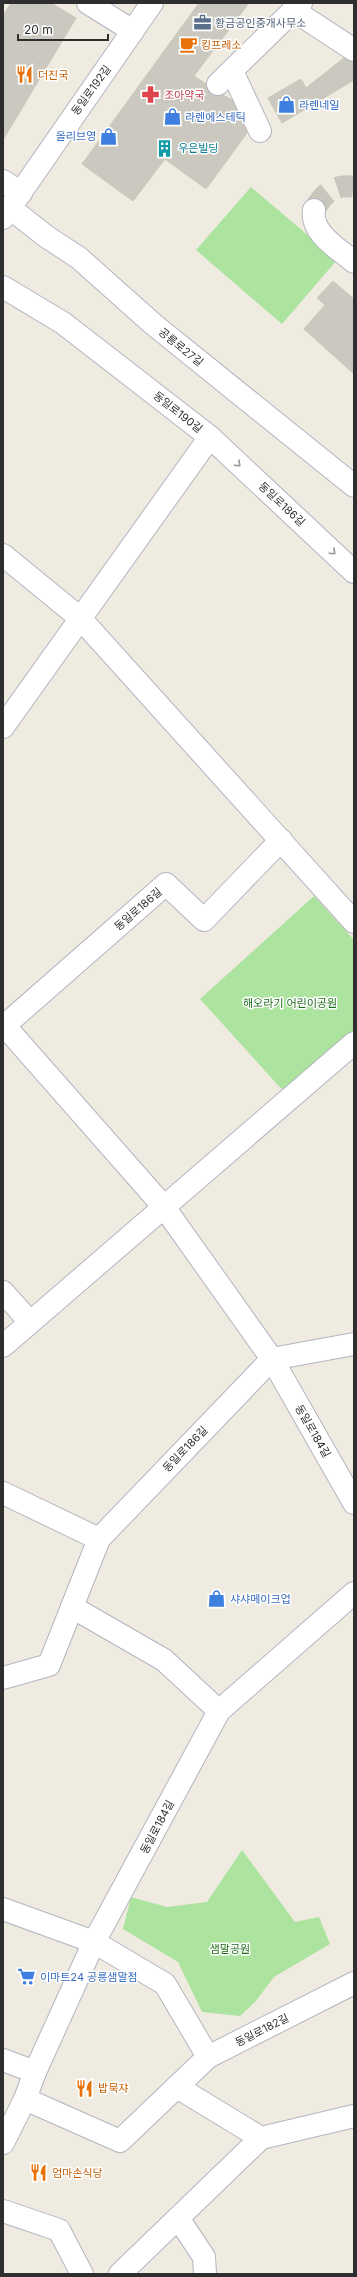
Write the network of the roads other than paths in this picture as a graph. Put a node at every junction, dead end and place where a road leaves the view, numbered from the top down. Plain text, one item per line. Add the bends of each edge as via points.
1 (88, 3) edge
2 (152, 3) edge
3 (297, 7) edge
4 (133, 31) junction
5 (354, 50) edge
6 (260, 131) dead end
7 (9, 200) edge
8 (314, 210) dead end
9 (354, 262) edge
10 (3, 287) edge
11 (210, 437) junction
12 (354, 486) edge
13 (3, 555) edge
14 (354, 572) edge
15 (80, 618) junction
16 (4, 722) edge
17 (281, 840) junction
18 (354, 922) edge
19 (4, 1025) edge
20 (354, 1042) edge
21 (164, 1207) junction
22 (3, 1292) edge
23 (30, 1322) junction
24 (354, 1344) edge
25 (3, 1346) edge
26 (272, 1359) junction
27 (3, 1493) edge
28 (354, 1503) edge
29 (99, 1539) junction
30 (354, 1593) edge
31 (72, 1607) junction
32 (3, 1678) edge
33 (219, 1711) junction
34 (3, 1909) edge
35 (94, 1942) junction
36 (354, 1983) edge
37 (208, 2057) junction
38 (3, 2060) edge
39 (35, 2072) junction
40 (177, 2087) junction
41 (25, 2099) junction
42 (354, 2116) edge
43 (261, 2138) junction
44 (3, 2143) edge
45 (3, 2211) edge
46 (178, 2218) junction
47 (82, 2274) edge
48 (120, 2274) edge
49 (205, 2274) edge

1 - 4 street
2 - 4 street, 동일로192길
3 - 5 street
3 - 6 street via 225,77
4 - 7 street, 동일로192길
7 - 12 street, 공릉로27길 via 47,237 79,258 153,324
8 - 9 street via 316,228
10 - 11 street, 동일로190길 via 63,323
11 -> 14 street, 동일로186길
11 - 15 street, 동일로190길
13 - 15 street
15 - 16 street, 동일로190길
15 - 17 street
17 - 18 street
17 - 19 street, 동일로186길 via 204,920 166,884
19 - 21 street, 동일로186길
20 - 21 street
21 - 23 street
21 - 26 street, 동일로186길
22 - 23 street
23 - 25 street
24 - 26 street
26 - 28 street, 동일로184길
26 - 29 street, 동일로186길
27 - 29 street
29 - 31 street, 동일로186길
30 - 33 street, 동일로184길
31 - 32 street, 동일로186길 via 49,1665
31 - 33 street via 164,1660
33 - 35 street, 동일로184길
34 - 35 street
35 - 37 street via 165,1984
35 - 39 street, 동일로184길
36 - 37 street, 동일로182길
37 - 40 street, 동일로182길
38 - 39 street
39 - 41 street, 동일로184길
40 - 41 street, 동일로182길 via 120,2141
40 - 43 street
41 - 44 street, 동일로184길
42 - 43 street
43 - 46 street
45 - 47 street via 60,2230
46 - 48 street
46 - 49 street via 204,2257

